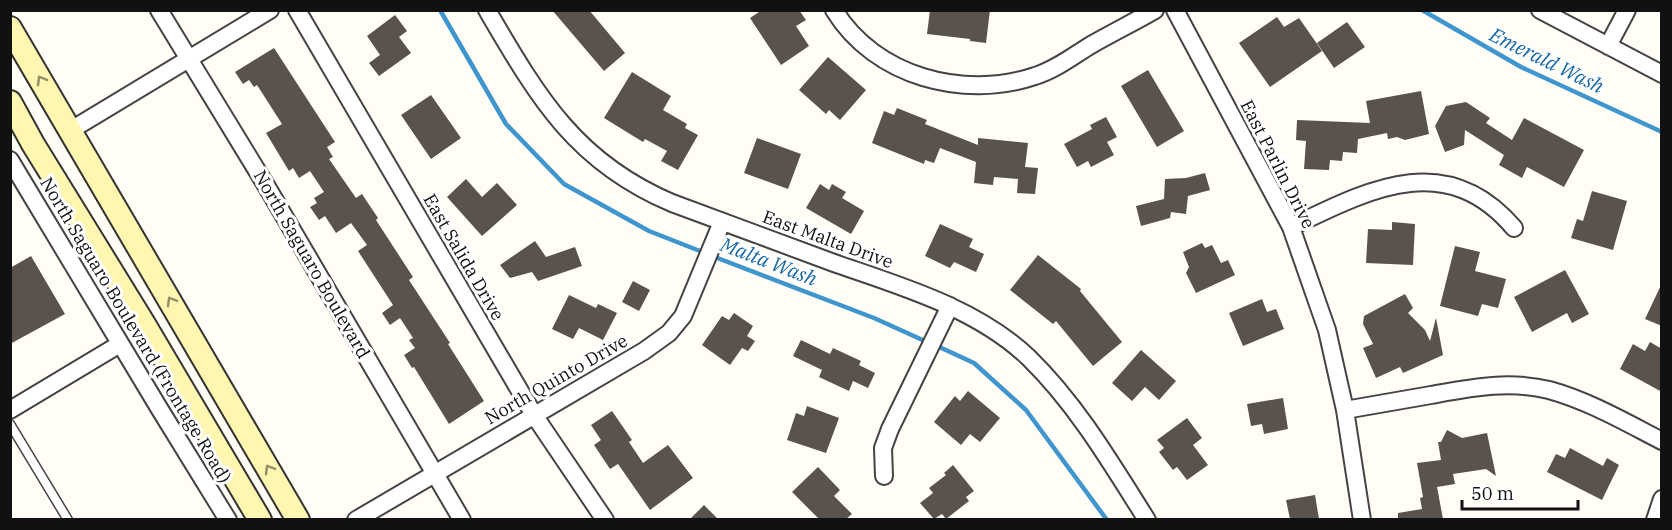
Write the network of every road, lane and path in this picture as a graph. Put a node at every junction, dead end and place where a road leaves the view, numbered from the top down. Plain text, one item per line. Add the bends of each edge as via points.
1 (159, 10) edge
2 (270, 10) edge
3 (297, 10) edge
4 (487, 10) edge
5 (834, 10) edge
6 (1155, 10) edge
7 (1175, 10) edge
8 (1540, 10) edge
9 (1627, 10) edge
10 (10, 28) edge
11 (1608, 46) junction
12 (188, 60) junction
13 (1662, 74) edge
14 (10, 102) edge
15 (71, 130) junction
16 (10, 160) edge
17 (722, 222) junction
18 (1291, 227) junction
19 (1514, 228) dead end
20 (950, 306) junction
21 (120, 344) junction
22 (10, 410) edge
23 (1345, 410) junction
24 (534, 414) junction
25 (10, 424) edge
26 (1662, 441) edge
27 (434, 474) junction
28 (884, 476) dead end
29 (1662, 499) edge
30 (68, 519) edge
31 (228, 519) edge
32 (260, 519) edge
33 (298, 519) edge
34 (356, 519) edge
35 (462, 519) edge
36 (604, 519) edge
37 (1147, 519) edge
38 (1362, 519) edge
39 (1655, 519) edge

1 - 12 street, North Saguaro Boulevard
2 - 12 street
3 - 24 street, East Salida Drive
4 - 17 street, East Malta Drive via 522,69 575,140 645,192
5 - 6 street via 855,38 880,58 914,74 975,87 1005,85 1038,76
7 - 18 street, East Parlin Drive
8 - 11 street
9 - 11 street
15 -> 10 main road
11 - 13 street
12 - 15 street
12 - 27 street, North Saguaro Boulevard via 267,187
14 - 32 main road
33 -> 15 main road
16 - 21 street, North Saguaro Boulevard (Frontage Road)
17 - 20 street, East Malta Drive
17 - 24 street, North Quinto Drive via 683,316 669,333
18 - 19 street via 1387,186 1424,182 1464,189 1501,212
18 - 23 street, East Parlin Drive via 1327,330
20 - 28 street via 890,429 883,448
20 - 37 street, East Malta Drive via 1028,356 1080,417
21 - 22 street
21 - 31 street, North Saguaro Boulevard (Frontage Road)
23 - 26 street via 1472,388 1521,386 1573,397
23 - 38 street, East Parlin Drive
24 - 27 street, North Quinto Drive
24 - 36 street, East Salida Drive
25 - 30 lane
27 - 34 street, North Quinto Drive
27 - 35 street, North Saguaro Boulevard
29 - 39 street

